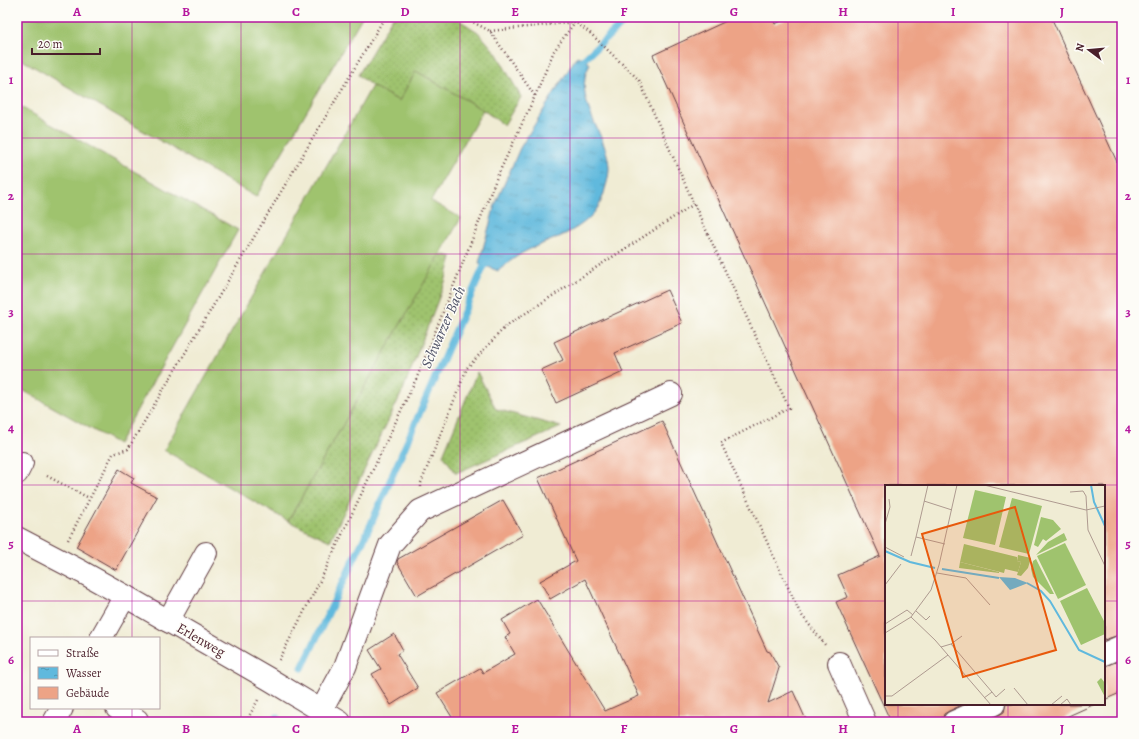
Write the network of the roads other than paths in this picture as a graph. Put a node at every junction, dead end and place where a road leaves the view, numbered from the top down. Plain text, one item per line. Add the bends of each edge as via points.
1 (671, 394) dead end
2 (17, 538) edge
3 (206, 552) dead end
4 (125, 596) junction
5 (168, 621) junction
6 (102, 637) edge
7 (1122, 646) edge
8 (1105, 654) edge
9 (839, 663) road end
10 (992, 705) edge
11 (61, 709) edge
12 (119, 709) edge
13 (320, 711) junction
14 (137, 720) dead end
15 (54, 722) edge
16 (340, 722) edge
17 (865, 722) edge
18 (954, 722) edge

1 - 13 street via 420,511 390,545 345,667
2 - 4 street, Erlenweg
3 - 5 street
4 - 5 street, Erlenweg
4 - 6 street
5 - 13 street, Erlenweg
7 - 8 street
9 - 17 street
10 - 18 street
11 - 15 street
12 - 14 street
13 - 16 street, Erlenweg

